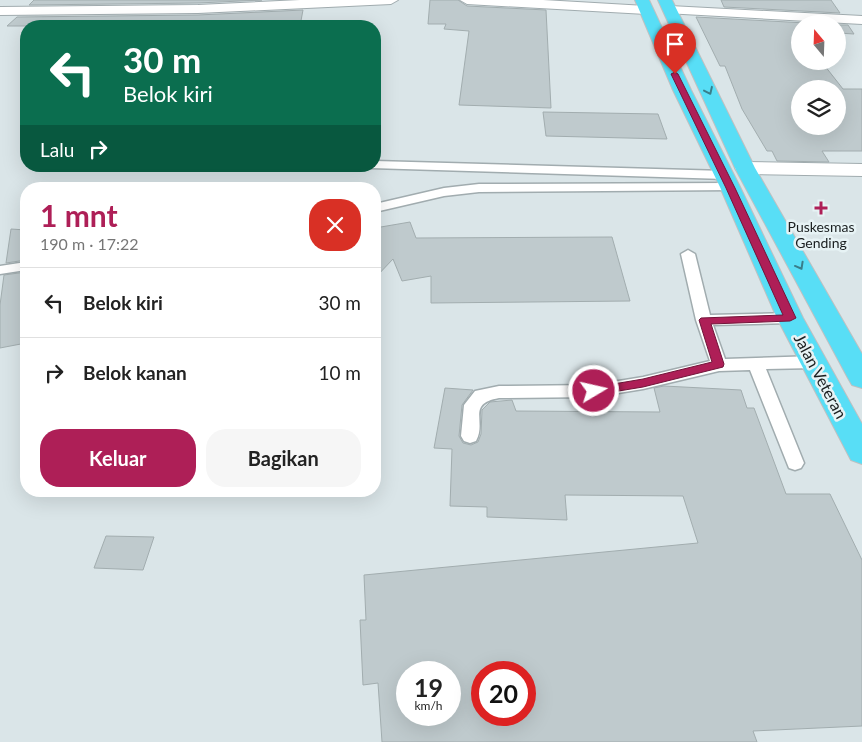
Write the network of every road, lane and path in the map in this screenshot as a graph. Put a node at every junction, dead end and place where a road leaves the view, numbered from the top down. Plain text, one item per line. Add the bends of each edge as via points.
1 (391, 0) edge
2 (467, 0) edge
3 (656, 5) edge
4 (0, 11) edge
5 (862, 20) edge
6 (381, 165) edge
7 (745, 168) junction
8 (862, 170) edge
9 (728, 182) junction
10 (381, 207) edge
11 (688, 254) dead end
12 (20, 267) edge
13 (0, 270) edge
14 (790, 318) junction
15 (704, 320) junction
16 (815, 362) junction
17 (719, 364) junction
18 (755, 364) junction
19 (862, 378) edge
20 (470, 436) dead end
21 (862, 452) edge
22 (795, 463) dead end

1 - 4 street via 198,9
2 - 3 street
3 - 5 street
3 -> 7 highway
3 - 9 highway, Jalan Veteran via 682,90
6 - 9 lane
7 - 8 street
7 -> 19 highway
9 - 10 lane via 479,188 444,192
9 - 14 highway, Jalan Veteran
11 - 15 lane
12 - 13 lane
14 - 15 lane
14 - 16 highway, Jalan Veteran
15 - 17 lane
16 - 18 lane
16 - 21 highway, Jalan Veteran
17 - 18 lane
17 - 20 lane via 643,383 594,391 481,395 472,405
18 - 22 lane

